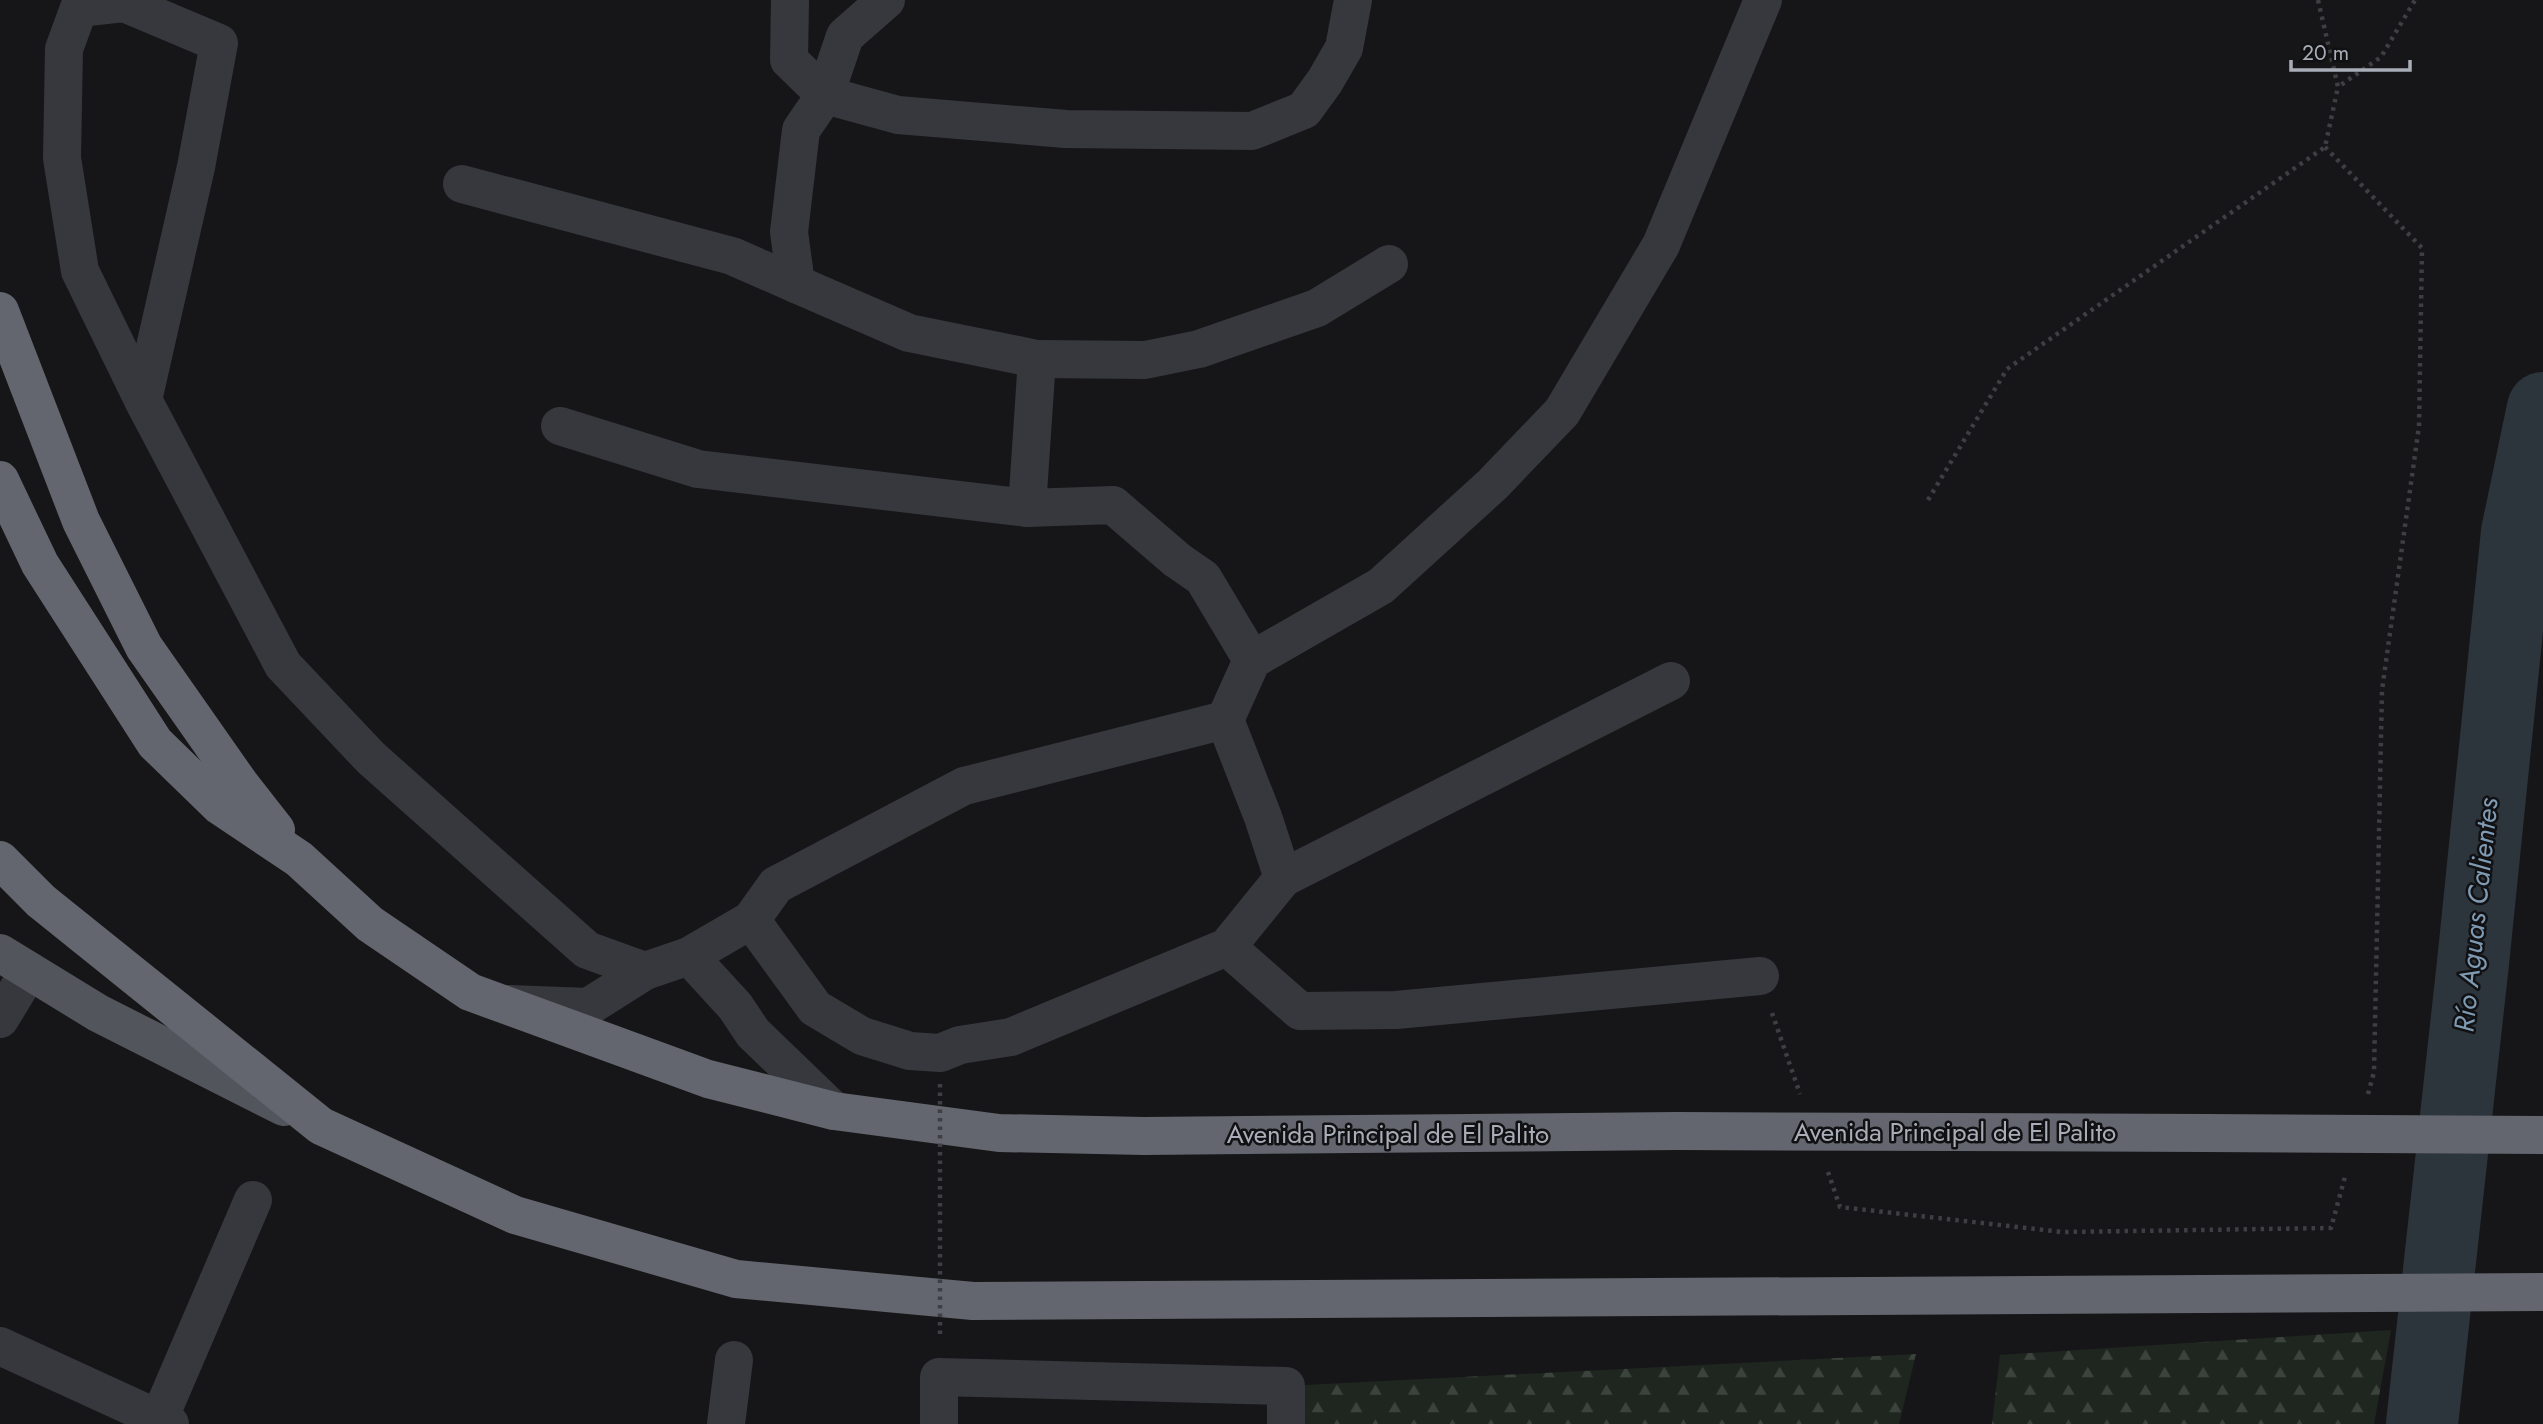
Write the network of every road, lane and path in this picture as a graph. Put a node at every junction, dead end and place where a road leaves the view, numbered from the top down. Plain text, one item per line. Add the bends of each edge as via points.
1 (790, 0) edge
2 (886, 0) edge
3 (1353, 0) edge
4 (1763, 0) edge
5 (2318, 0) edge
6 (2415, 0) edge
7 (75, 4) edge
8 (2338, 87) junction
9 (825, 95) junction
10 (2325, 147) junction
11 (462, 184) dead end
12 (1389, 264) dead end
13 (796, 284) junction
14 (0, 311) edge
15 (1037, 359) junction
16 (143, 400) junction
17 (560, 426) dead end
18 (0, 480) edge
19 (1928, 500) dead end
20 (1027, 508) junction
21 (1252, 660) junction
22 (1671, 681) dead end
23 (1225, 720) junction
24 (299, 859) junction
25 (0, 860) edge
26 (1283, 878) junction
27 (751, 920) junction
28 (1227, 947) junction
29 (689, 956) junction
30 (15, 962) edge
31 (645, 971) junction
32 (1760, 976) joint
33 (501, 1003) junction
34 (0, 1020) edge
35 (940, 1084) dead end
36 (2367, 1098) dead end
37 (834, 1111) junction
38 (321, 1126) junction
39 (1813, 1132) junction
40 (2543, 1135) edge
41 (2349, 1163) dead end
42 (253, 1200) dead end
43 (2543, 1292) edge
44 (940, 1335) dead end
45 (0, 1346) edge
46 (734, 1360) dead end
47 (165, 1421) edge
48 (726, 1424) edge
49 (939, 1424) edge
50 (1286, 1424) edge

1 - 9 street via 789,60
2 - 9 street via 845,36
3 - 9 street via 1344,48 1304,110 1252,131 1066,129 898,115
4 - 21 street via 1661,246 1562,412 1493,484 1381,586
5 - 8 path
6 - 8 path via 2381,57
7 - 16 street via 64,49 62,158 80,271
7 - 16 street via 124,3 219,44
8 - 10 path
9 - 13 street via 801,130 789,232
10 - 19 path via 2007,369
10 - 36 path via 2423,248 2419,426 2382,690 2374,1072
11 - 13 street via 732,256
12 - 15 street via 1317,308 1199,349 1145,360
13 - 15 street via 909,333
14 - 24 highway via 81,521 144,647
15 - 20 street
16 - 31 street via 283,666 371,758 587,950
17 - 20 street via 698,469
18 - 24 highway via 40,564 155,743 220,806
20 - 21 street via 1113,505 1203,578
21 - 23 street
22 - 26 street
23 - 26 street
23 - 27 street via 964,786 776,885
24 - 33 highway, Avenida Principal de El Palito via 370,924 470,992
25 - 38 highway via 41,901
26 - 28 street
27 - 28 street via 815,1008 862,1036 910,1051 940,1054 960,1045 1011,1037
27 - 29 street
28 - 32 street via 1300,1011 1396,1010
29 - 31 street
29 - 37 street via 753,1033
30 - 34 street
30 - 38 main road via 98,1013
31 - 33 street via 588,1007
32 - 39 path
33 - 37 highway, Avenida Principal de El Palito via 708,1079
35 - 44 path, bridge
37 - 39 highway, Avenida Principal de El Palito via 999,1133
38 - 43 highway via 515,1215 736,1279 973,1301
39 - 40 highway, Avenida Principal de El Palito, bridge
39 - 41 path via 1840,1207 2062,1232 2331,1228
42 - 47 street
45 - 47 street
46 - 48 street
49 - 50 street via 939,1377 1286,1386

